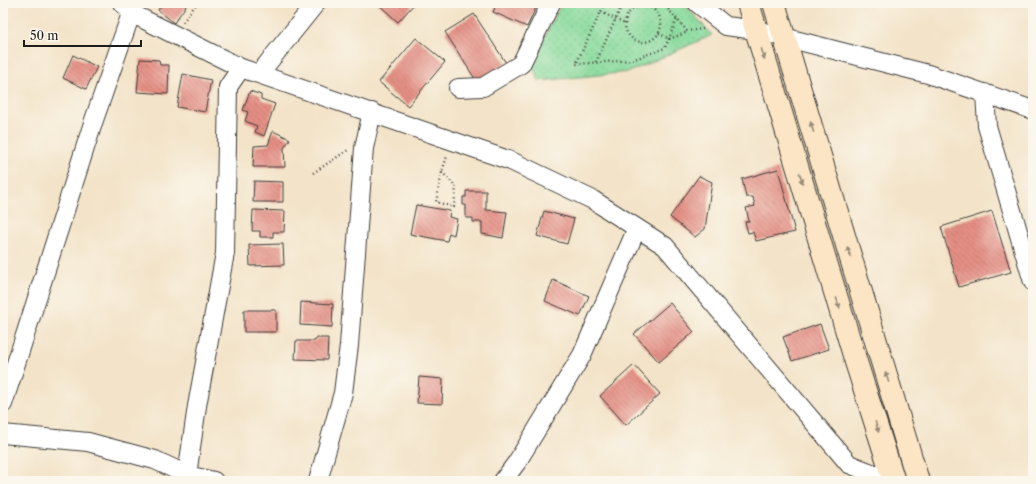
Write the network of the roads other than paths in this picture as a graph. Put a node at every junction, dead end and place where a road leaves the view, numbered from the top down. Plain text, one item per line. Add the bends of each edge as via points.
1 (316, 3) edge
2 (551, 3) edge
3 (698, 3) edge
4 (748, 3) edge
5 (774, 3) edge
6 (127, 7) edge
7 (756, 30) junction
8 (785, 38) junction
9 (241, 68) junction
10 (259, 74) junction
11 (458, 88) dead end
12 (985, 93) junction
13 (1033, 110) edge
14 (372, 112) junction
15 (637, 228) junction
16 (1033, 282) edge
17 (3, 404) edge
18 (3, 434) edge
19 (187, 475) junction
20 (214, 481) edge
21 (318, 481) edge
22 (503, 481) edge
23 (893, 481) edge
24 (918, 481) edge

1 - 10 street
2 - 11 street via 520,64 483,87
3 - 7 street via 726,26
4 - 7 main road
5 - 8 main road
6 - 9 street via 137,16
6 - 17 street via 94,120
7 - 8 street
7 -> 23 main road
8 - 12 street via 928,74
24 -> 8 main road
9 - 10 street
9 - 19 street via 228,87 225,253
10 - 14 street
12 - 13 street
12 - 16 street via 987,126
14 - 15 street via 511,161 593,200
14 - 21 street via 366,137 343,393
15 - 22 street via 582,355
15 - 23 street via 665,246 849,464
18 - 19 street via 88,442 155,460
19 - 20 street

